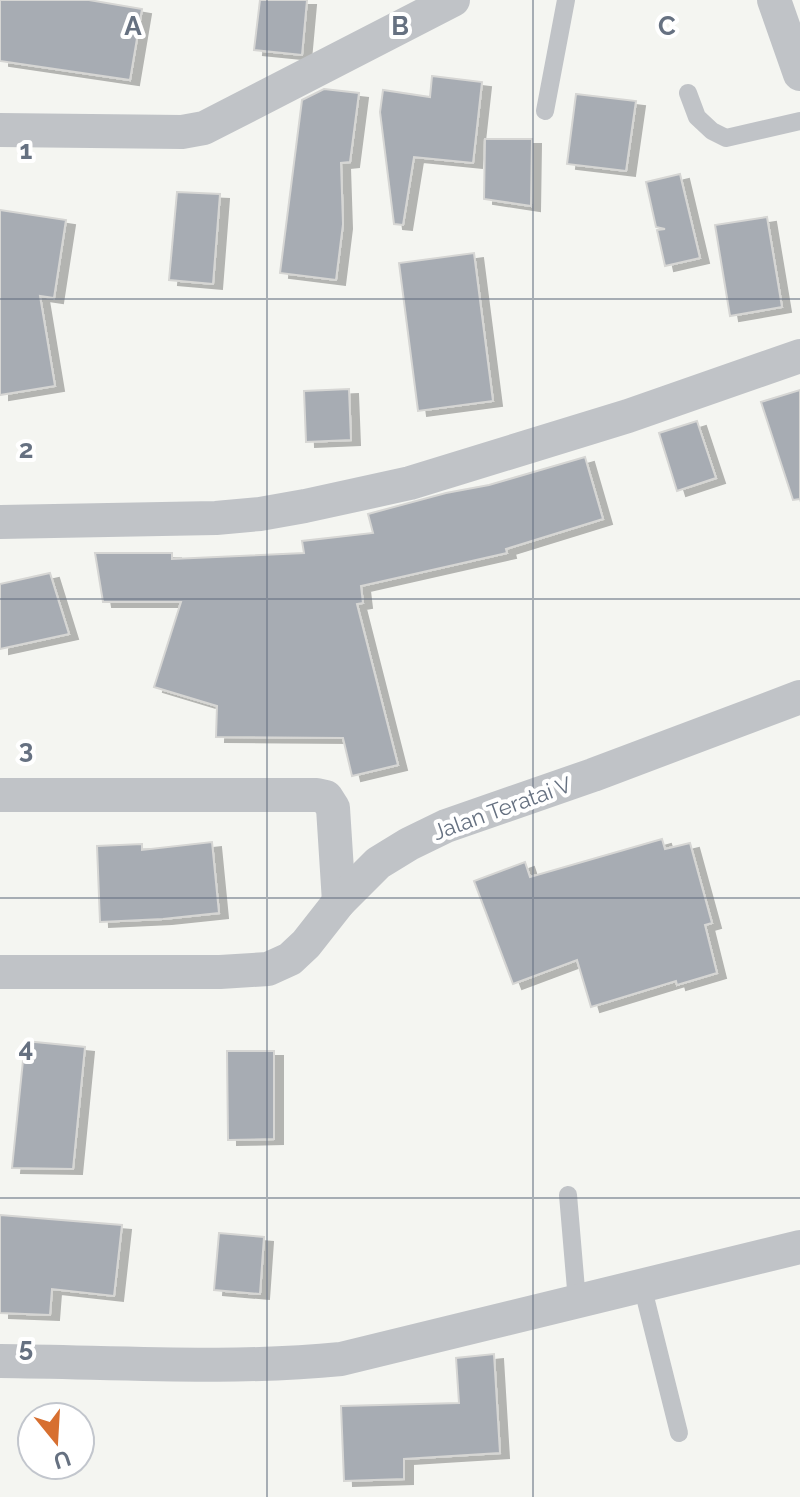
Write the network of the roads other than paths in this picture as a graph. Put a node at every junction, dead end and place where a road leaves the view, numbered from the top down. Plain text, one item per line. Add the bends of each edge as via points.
1 (453, 0) edge
2 (566, 0) edge
3 (774, 0) edge
4 (800, 74) edge
5 (688, 93) dead end
6 (545, 111) dead end
7 (800, 121) edge
8 (0, 130) edge
9 (800, 356) edge
10 (0, 522) edge
11 (800, 697) edge
12 (0, 795) edge
13 (339, 902) junction
14 (0, 972) edge
15 (568, 1195) dead end
16 (800, 1247) edge
17 (642, 1285) junction
18 (577, 1301) junction
19 (0, 1361) edge
20 (679, 1433) dead end

1 - 8 street via 204,128
2 - 6 lane
3 - 4 street
5 - 7 lane via 697,117 726,138
9 - 10 street via 424,478 305,506 216,518
11 - 13 street, Jalan Teratai V via 446,826 378,863
12 - 13 street via 326,797 333,808
13 - 14 street, Jalan Teratai V via 306,944 268,969
15 - 18 lane
16 - 17 street
17 - 18 street
17 - 20 lane
18 - 19 street via 341,1359

